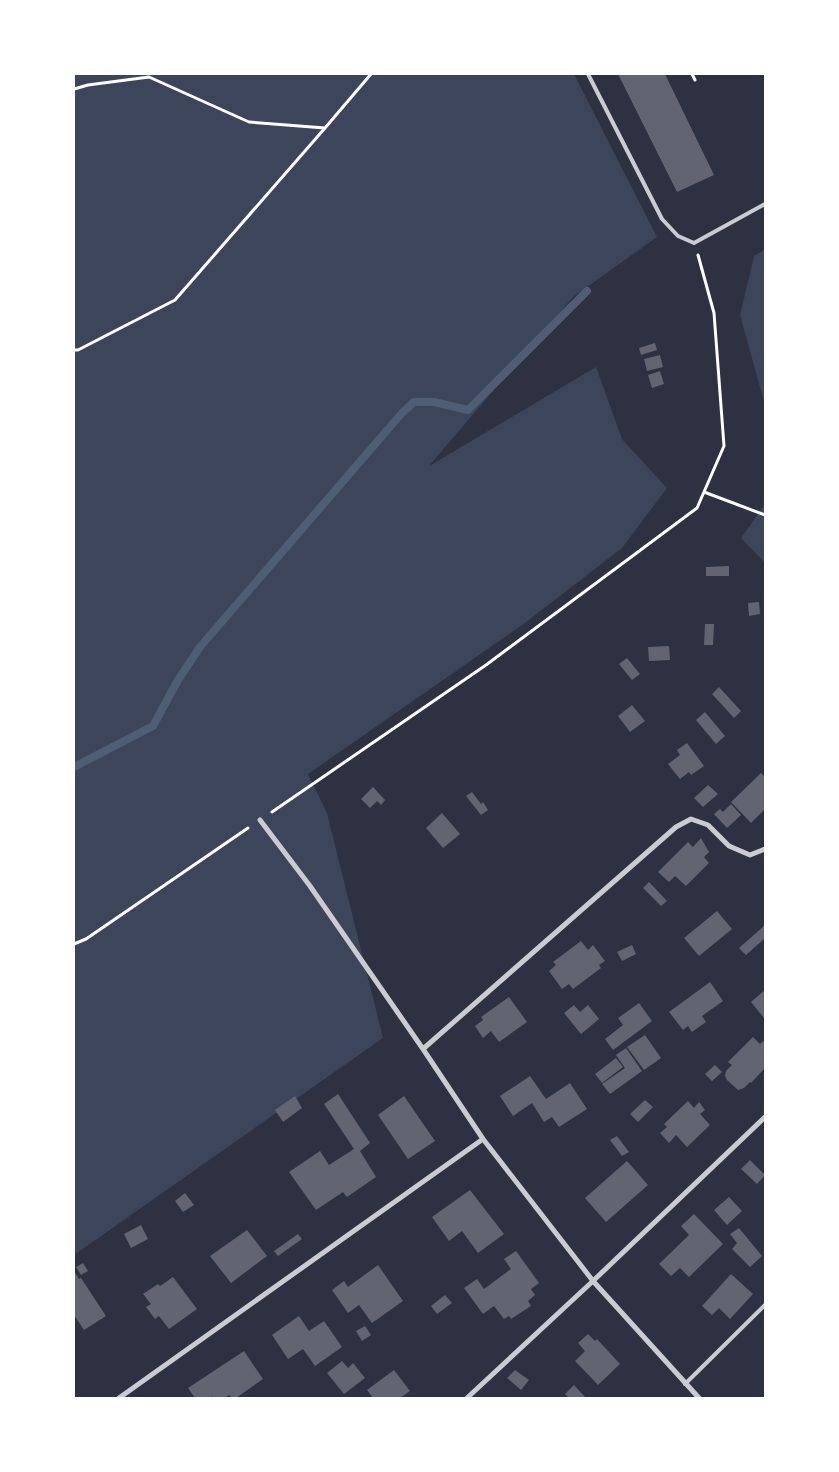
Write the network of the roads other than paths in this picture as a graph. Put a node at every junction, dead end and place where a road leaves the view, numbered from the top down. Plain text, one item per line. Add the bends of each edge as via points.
1 (588, 74) edge
2 (765, 204) edge
3 (260, 820) road end
4 (765, 849) edge
5 (423, 1048) junction
6 (765, 1117) edge
7 (483, 1139) junction
8 (593, 1281) junction
9 (765, 1305) edge
10 (685, 1384) junction
11 (119, 1398) edge
12 (467, 1398) edge
13 (699, 1398) edge

1 - 2 lane via 662,219 678,236 694,243
3 - 5 street
4 - 5 street via 750,855 729,846 708,825 691,819 676,827
5 - 7 street
6 - 8 street
7 - 8 street
7 - 11 street
8 - 10 street
8 - 12 street
9 - 10 lane
10 - 13 street

